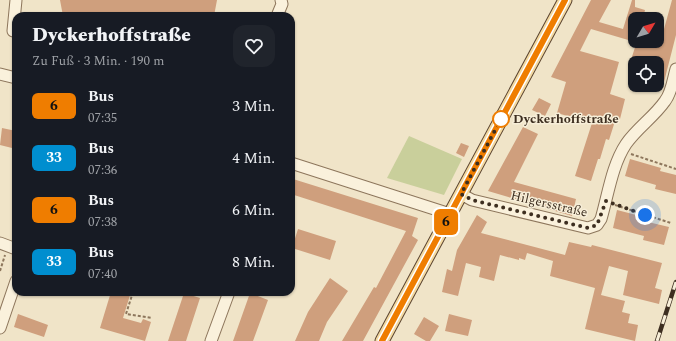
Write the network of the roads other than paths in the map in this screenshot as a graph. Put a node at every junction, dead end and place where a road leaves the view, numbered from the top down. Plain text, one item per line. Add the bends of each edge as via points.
1 (16, 0) edge
2 (281, 0) edge
3 (565, 0) edge
4 (15, 12) edge
5 (279, 12) edge
6 (676, 69) edge
7 (0, 74) edge
8 (12, 77) edge
9 (295, 164) edge
10 (461, 194) junction
11 (450, 214) junction
12 (12, 293) edge
13 (228, 296) edge
14 (0, 328) edge
15 (211, 341) edge
16 (382, 341) edge

1 - 4 street
2 - 5 street
3 - 10 main road
6 - 10 street, Hilgersstraße via 665,101 632,136 622,151 597,225 588,228 472,200
7 - 8 street
9 - 11 street
10 - 11 main road
11 - 16 main road
12 - 14 street
13 - 15 street

